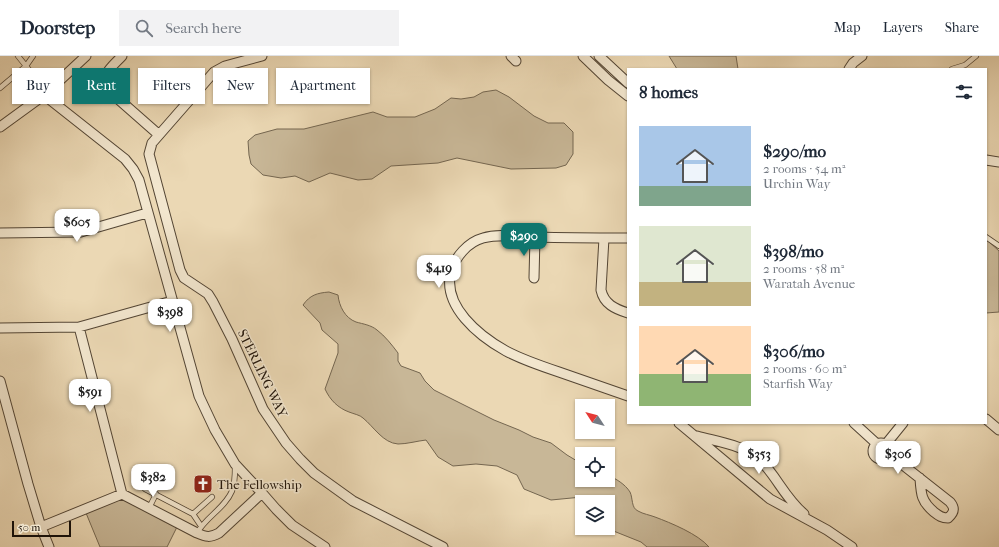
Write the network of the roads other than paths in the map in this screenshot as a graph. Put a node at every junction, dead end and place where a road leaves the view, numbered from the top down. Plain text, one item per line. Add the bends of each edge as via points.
1 (18, 56) edge
2 (33, 56) edge
3 (86, 56) edge
4 (122, 56) edge
5 (262, 56) edge
6 (583, 56) edge
7 (599, 56) edge
8 (845, 56) edge
9 (862, 56) edge
10 (976, 56) edge
11 (236, 59) edge
12 (26, 66) junction
13 (851, 66) edge
14 (955, 68) edge
15 (615, 72) junction
16 (64, 76) edge
17 (608, 80) junction
18 (627, 82) edge
19 (0, 88) edge
20 (627, 95) edge
21 (32, 104) edge
22 (55, 104) edge
23 (0, 127) edge
24 (158, 134) junction
25 (987, 160) edge
26 (999, 162) edge
27 (147, 213) junction
28 (0, 233) edge
29 (535, 237) junction
30 (604, 238) junction
31 (627, 238) edge
32 (987, 238) edge
33 (999, 246) edge
34 (534, 278) dead end
35 (172, 301) junction
36 (627, 313) edge
37 (78, 327) junction
38 (0, 328) edge
39 (0, 381) edge
40 (627, 396) edge
41 (987, 420) edge
42 (680, 424) edge
43 (855, 424) edge
44 (902, 424) edge
45 (999, 430) edge
46 (696, 436) junction
47 (881, 444) junction
48 (889, 454) junction
49 (235, 464) junction
50 (920, 478) dead end
51 (146, 489) dead end
52 (262, 493) junction
53 (122, 494) junction
54 (156, 494) junction
55 (212, 497) dead end
56 (149, 508) junction
57 (193, 514) junction
58 (813, 522) junction
59 (41, 527) junction
60 (199, 529) junction
61 (49, 547) edge
62 (325, 547) edge
63 (443, 547) edge
64 (852, 547) edge

1 - 12 lane
2 - 12 lane
3 - 16 street
4 - 24 street via 104,77 105,86
5 - 11 street
6 - 17 street
7 - 15 street
8 - 13 street
9 - 13 street
10 - 14 lane
11 - 24 street via 214,72
12 - 19 lane
15 - 17 street
15 - 18 street
17 - 20 street
21 - 23 street
22 - 27 street via 125,159 139,180
24 - 63 street, STERLING WAY via 152,143 150,154 182,274 208,294 213,302 263,409 286,443 330,486
25 - 26 street
27 - 28 street via 81,232
27 - 35 street
29 - 30 street
29 - 34 street
29 - 40 street via 489,237 475,241 463,251 456,259 449,284 460,313 484,335 507,351
30 - 31 street
30 - 36 street via 602,296 610,305
32 - 33 lane
35 - 37 street
35 - 49 street via 199,396
37 - 38 street
37 - 53 street
39 - 59 street
41 - 45 street
42 - 46 street
43 - 47 street
44 - 47 street
46 - 58 street via 764,495
46 - 58 street via 752,454 769,471 789,499
47 - 48 street via 889,448
47 - 48 street via 874,446 873,453 877,459 884,459
48 - 50 street
49 - 52 street
49 - 60 lane via 234,482 229,496
51 - 54 lane
52 - 60 street via 219,533 205,537
52 - 62 street via 292,525
53 - 56 street
53 - 59 street
54 - 56 lane
54 - 57 lane
55 - 57 lane
56 - 60 street
57 - 60 lane
58 - 64 street
59 - 61 street

